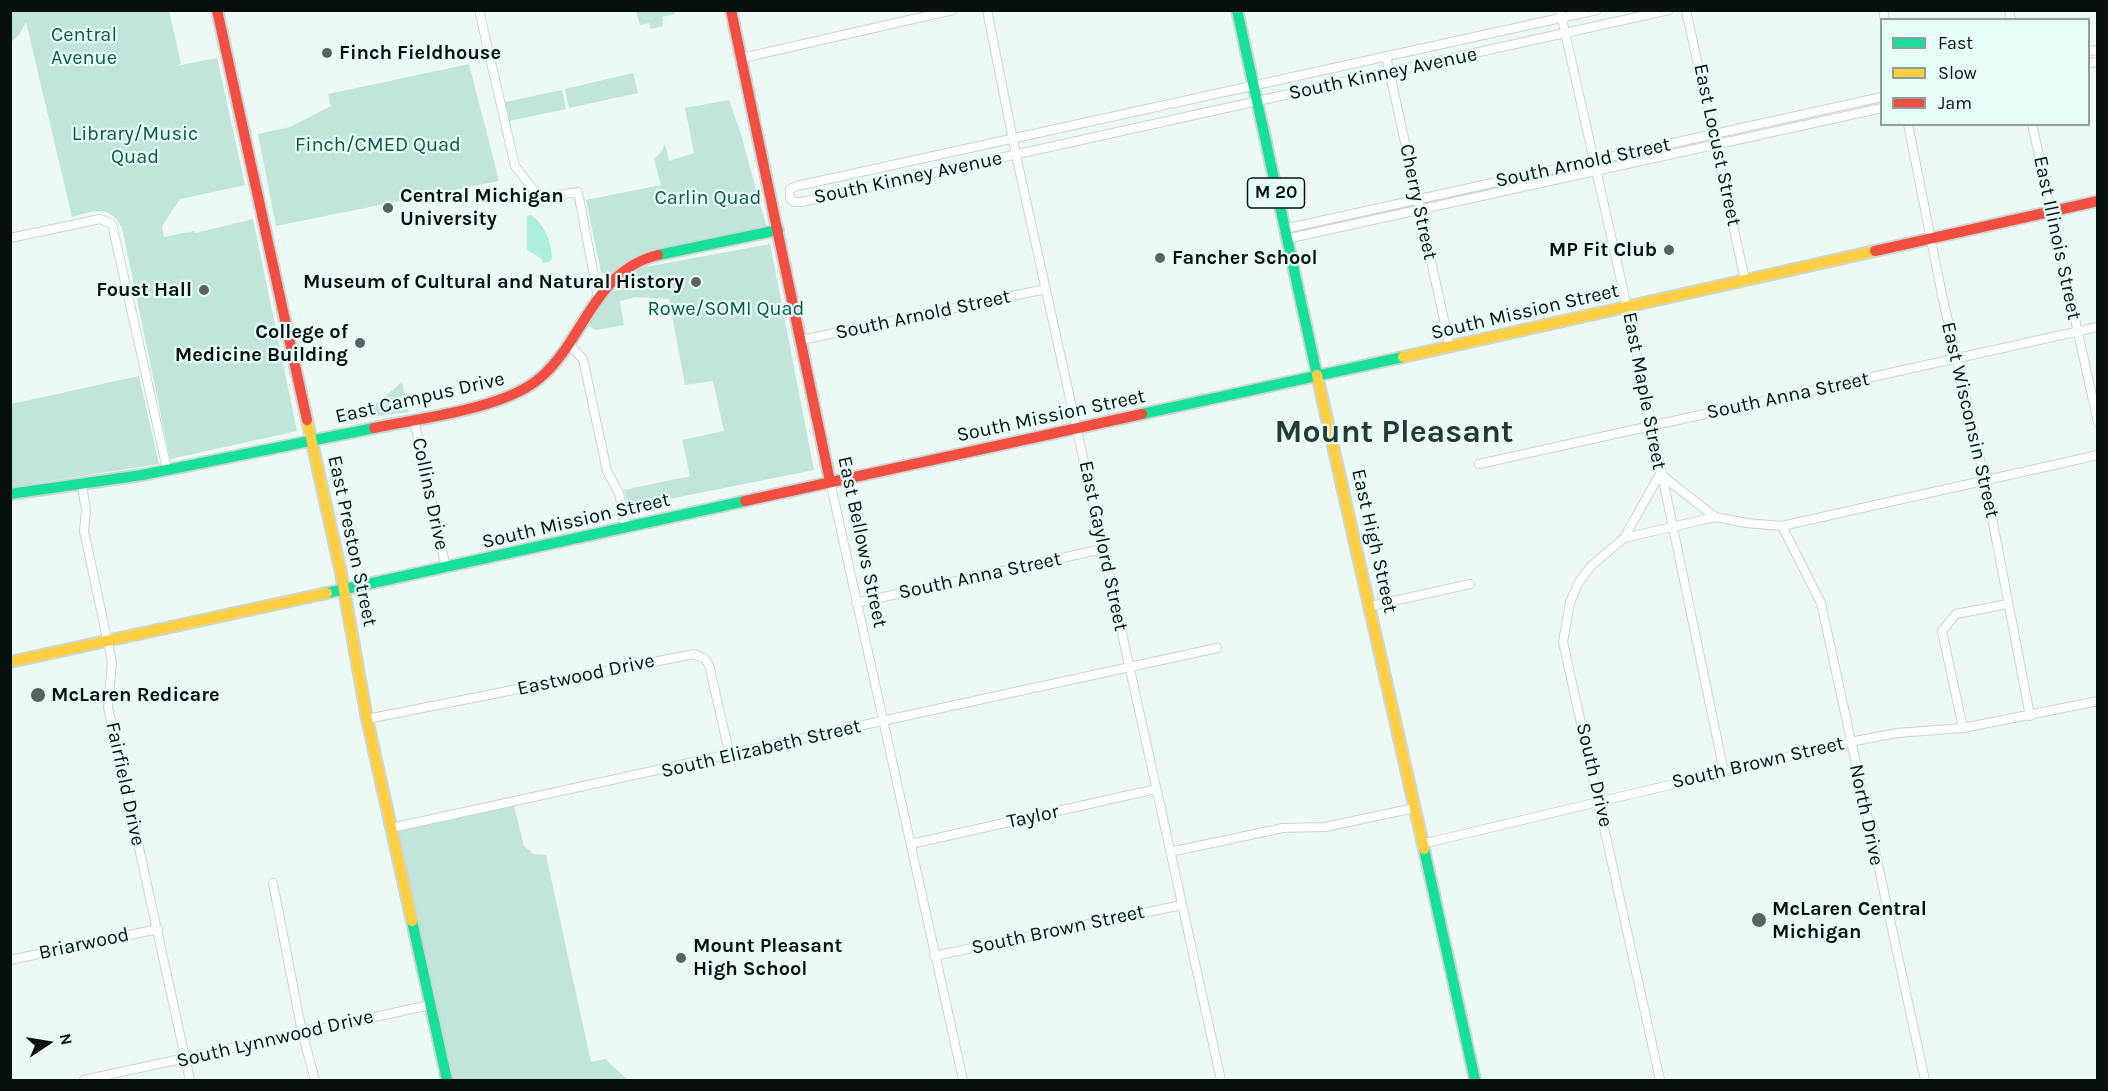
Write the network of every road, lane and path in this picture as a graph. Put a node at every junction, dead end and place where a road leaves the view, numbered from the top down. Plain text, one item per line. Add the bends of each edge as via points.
1 (217, 10) edge
2 (479, 10) edge
3 (731, 10) edge
4 (953, 10) edge
5 (987, 10) edge
6 (1237, 10) edge
7 (1598, 10) edge
8 (1669, 10) edge
9 (1686, 10) edge
10 (1562, 15) edge
11 (1566, 33) junction
12 (1386, 56) junction
13 (742, 58) junction
14 (1389, 72) junction
15 (1253, 86) junction
16 (1880, 97) edge
17 (1256, 102) junction
18 (1880, 108) edge
19 (1908, 126) edge
20 (2032, 126) edge
21 (1715, 134) junction
22 (1013, 139) junction
23 (1718, 145) junction
24 (1016, 154) junction
25 (1595, 160) junction
26 (1598, 171) junction
27 (1418, 199) junction
28 (2097, 201) edge
29 (1420, 210) junction
30 (2052, 211) junction
31 (778, 230) junction
32 (1285, 234) junction
33 (10, 238) edge
34 (1931, 238) junction
35 (1745, 280) junction
36 (1046, 289) junction
37 (598, 297) junction
38 (1627, 307) junction
39 (2097, 327) edge
40 (2078, 332) junction
41 (801, 340) junction
42 (568, 344) junction
43 (1450, 347) junction
44 (1956, 359) junction
45 (1317, 375) junction
46 (414, 420) junction
47 (2097, 423) edge
48 (1652, 426) junction
49 (1077, 429) junction
50 (312, 440) junction
51 (2097, 455) edge
52 (1479, 464) dead end
53 (167, 470) junction
54 (1660, 474) junction
55 (830, 481) junction
56 (1984, 481) junction
57 (82, 486) junction
58 (10, 494) edge
59 (1715, 517) junction
60 (1672, 525) junction
61 (1782, 526) junction
62 (626, 528) junction
63 (1624, 538) junction
64 (1103, 549) junction
65 (446, 568) junction
66 (1470, 584) dead end
67 (345, 590) junction
68 (856, 603) junction
69 (2008, 604) junction
70 (1371, 606) junction
71 (108, 641) junction
72 (1217, 648) dead end
73 (10, 662) edge
74 (1130, 667) junction
75 (2097, 701) edge
76 (2030, 716) junction
77 (368, 719) junction
78 (883, 721) junction
79 (1963, 728) junction
80 (1850, 742) junction
81 (730, 756) junction
82 (1724, 772) junction
83 (1156, 789) junction
84 (1600, 800) junction
85 (1414, 808) junction
86 (391, 828) junction
87 (911, 844) junction
88 (1422, 844) junction
89 (1170, 852) junction
90 (273, 883) dead end
91 (1182, 905) junction
92 (158, 929) junction
93 (934, 956) junction
94 (10, 960) edge
95 (430, 1005) junction
96 (302, 1032) junction
97 (185, 1060) junction
98 (84, 1080) edge
99 (190, 1080) edge
100 (315, 1080) edge
101 (447, 1080) edge
102 (963, 1080) edge
103 (1221, 1080) edge
104 (1475, 1080) edge
105 (1660, 1080) edge
106 (1925, 1080) edge

1 - 50 street, East Preston Street
2 - 37 street via 513,163 543,197 578,192
3 - 13 street, East Bellows Street
4 - 13 street
5 - 22 street, East Gaylord Street
6 - 15 street, East High Street / M 20
7 - 10 street, South Kinney Avenue
8 - 11 street, South Kinney Avenue
9 - 21 street, East Locust Street
10 - 11 street, East Maple Street
10 - 12 street, South Kinney Avenue
11 - 14 street, South Kinney Avenue
11 - 25 street, East Maple Street
12 - 14 street, Cherry Street
12 - 15 street, South Kinney Avenue
13 - 31 street, East Bellows Street
14 - 17 street, South Kinney Avenue
14 - 27 street, Cherry Street
15 - 17 street, East High Street / M 20
15 - 22 street, South Kinney Avenue
16 - 21 street, South Arnold Street
17 - 24 street, South Kinney Avenue
17 - 32 street, East High Street / M 20
18 - 23 street, South Arnold Street
19 - 34 street, East Wisconsin Street
20 - 30 street, East Illinois Street
21 - 23 street, East Locust Street
21 - 25 street, South Arnold Street
22 - 24 street, East Gaylord Street
22 - 24 street, South Kinney Avenue via 797,186 790,189 789,196 792,202 801,202
23 - 26 street, South Arnold Street
23 - 35 street, East Locust Street
24 - 36 street, East Gaylord Street
25 - 26 street, East Maple Street
25 - 27 street, South Arnold Street
26 - 29 street, South Arnold Street
26 - 38 street, East Maple Street
27 - 29 street, Cherry Street
27 - 32 street, South Arnold Street
28 - 30 street, South Mission Street
29 - 32 street, South Arnold Street
29 - 43 street, Cherry Street
30 - 34 street, South Mission Street
30 - 40 street, East Illinois Street
31 - 37 street, East Campus Drive via 649,257 611,281
31 - 41 street, East Bellows Street
32 - 45 street, East High Street / M 20
33 - 53 street via 100,219 112,224
34 - 35 street, South Mission Street
34 - 44 street, East Wisconsin Street
35 - 38 street, South Mission Street
36 - 41 street, South Arnold Street
36 - 49 street, East Gaylord Street
37 - 42 street, East Campus Drive
38 - 43 street, South Mission Street
38 - 48 street, East Maple Street
39 - 40 street, South Anna Street
40 - 44 street, South Anna Street
40 - 47 street, East Illinois Street
41 - 55 street, East Bellows Street
42 - 46 street, East Campus Drive via 546,374 518,394
42 - 62 street via 583,359 607,471 619,493
43 - 45 street, South Mission Street
44 - 48 street, South Anna Street
44 - 56 street, East Wisconsin Street
45 - 49 street, South Mission Street
45 - 70 street, East High Street
46 - 50 street, East Campus Drive
46 - 65 street, Collins Drive
48 - 52 street, South Anna Street
48 - 54 street, East Maple Street
49 - 55 street, South Mission Street
49 - 64 street, East Gaylord Street
50 - 53 street, East Campus Drive
50 - 67 street, East Preston Street
51 - 56 street
53 - 57 street, East Campus Drive
54 - 59 street
54 - 60 street, East Maple Street
54 - 63 street
55 - 62 street, South Mission Street
55 - 68 street, East Bellows Street
56 - 61 street
56 - 69 street, East Wisconsin Street
57 - 58 street, East Campus Drive
57 - 71 street, Fairfield Drive via 84,531
59 - 60 street
59 - 61 street
60 - 63 street, South Drive
60 - 82 street, East Maple Street
61 - 80 street, North Drive via 1821,603
62 - 65 street, South Mission Street
63 - 84 street, South Drive via 1591,566 1579,582 1564,624 1563,642
64 - 68 street, South Anna Street
64 - 74 street, East Gaylord Street
65 - 67 street, South Mission Street
66 - 70 street
67 - 71 street, South Mission Street
67 - 77 street, East Preston Street
68 - 78 street, East Bellows Street
69 - 76 street, East Wisconsin Street
69 - 79 street via 1956,614 1942,631
70 - 85 street, East High Street
71 - 73 street, South Mission Street
71 - 92 street, Fairfield Drive via 113,671 108,707
72 - 74 street, South Elizabeth Street
74 - 78 street, South Elizabeth Street
74 - 83 street, East Gaylord Street
75 - 76 street, South Brown Street
76 - 79 street, South Brown Street
77 - 81 street, Eastwood Drive via 694,654 709,665
77 - 86 street, East Preston Street
78 - 81 street, South Elizabeth Street
78 - 87 street, East Bellows Street
79 - 80 street, South Brown Street via 1896,733
80 - 82 street, South Brown Street
80 - 106 street, North Drive
81 - 86 street, South Elizabeth Street
82 - 84 street, South Brown Street
83 - 87 street, Taylor
83 - 89 street, East Gaylord Street
84 - 88 street, South Brown Street
84 - 105 street, South Drive
85 - 88 street, East High Street
85 - 89 street via 1325,827 1283,828
86 - 95 street, East Preston Street
87 - 93 street, East Bellows Street
88 - 104 street, East High Street
89 - 91 street, East Gaylord Street
90 - 96 street
91 - 93 street, South Brown Street
91 - 103 street, East Gaylord Street
92 - 94 street, Briarwood
92 - 97 street, Fairfield Drive
93 - 102 street, East Bellows Street
95 - 96 street, South Lynnwood Drive
95 - 101 street, East Preston Street
96 - 97 street, South Lynnwood Drive
96 - 100 street
97 - 98 street, South Lynnwood Drive
97 - 99 street, Fairfield Drive

